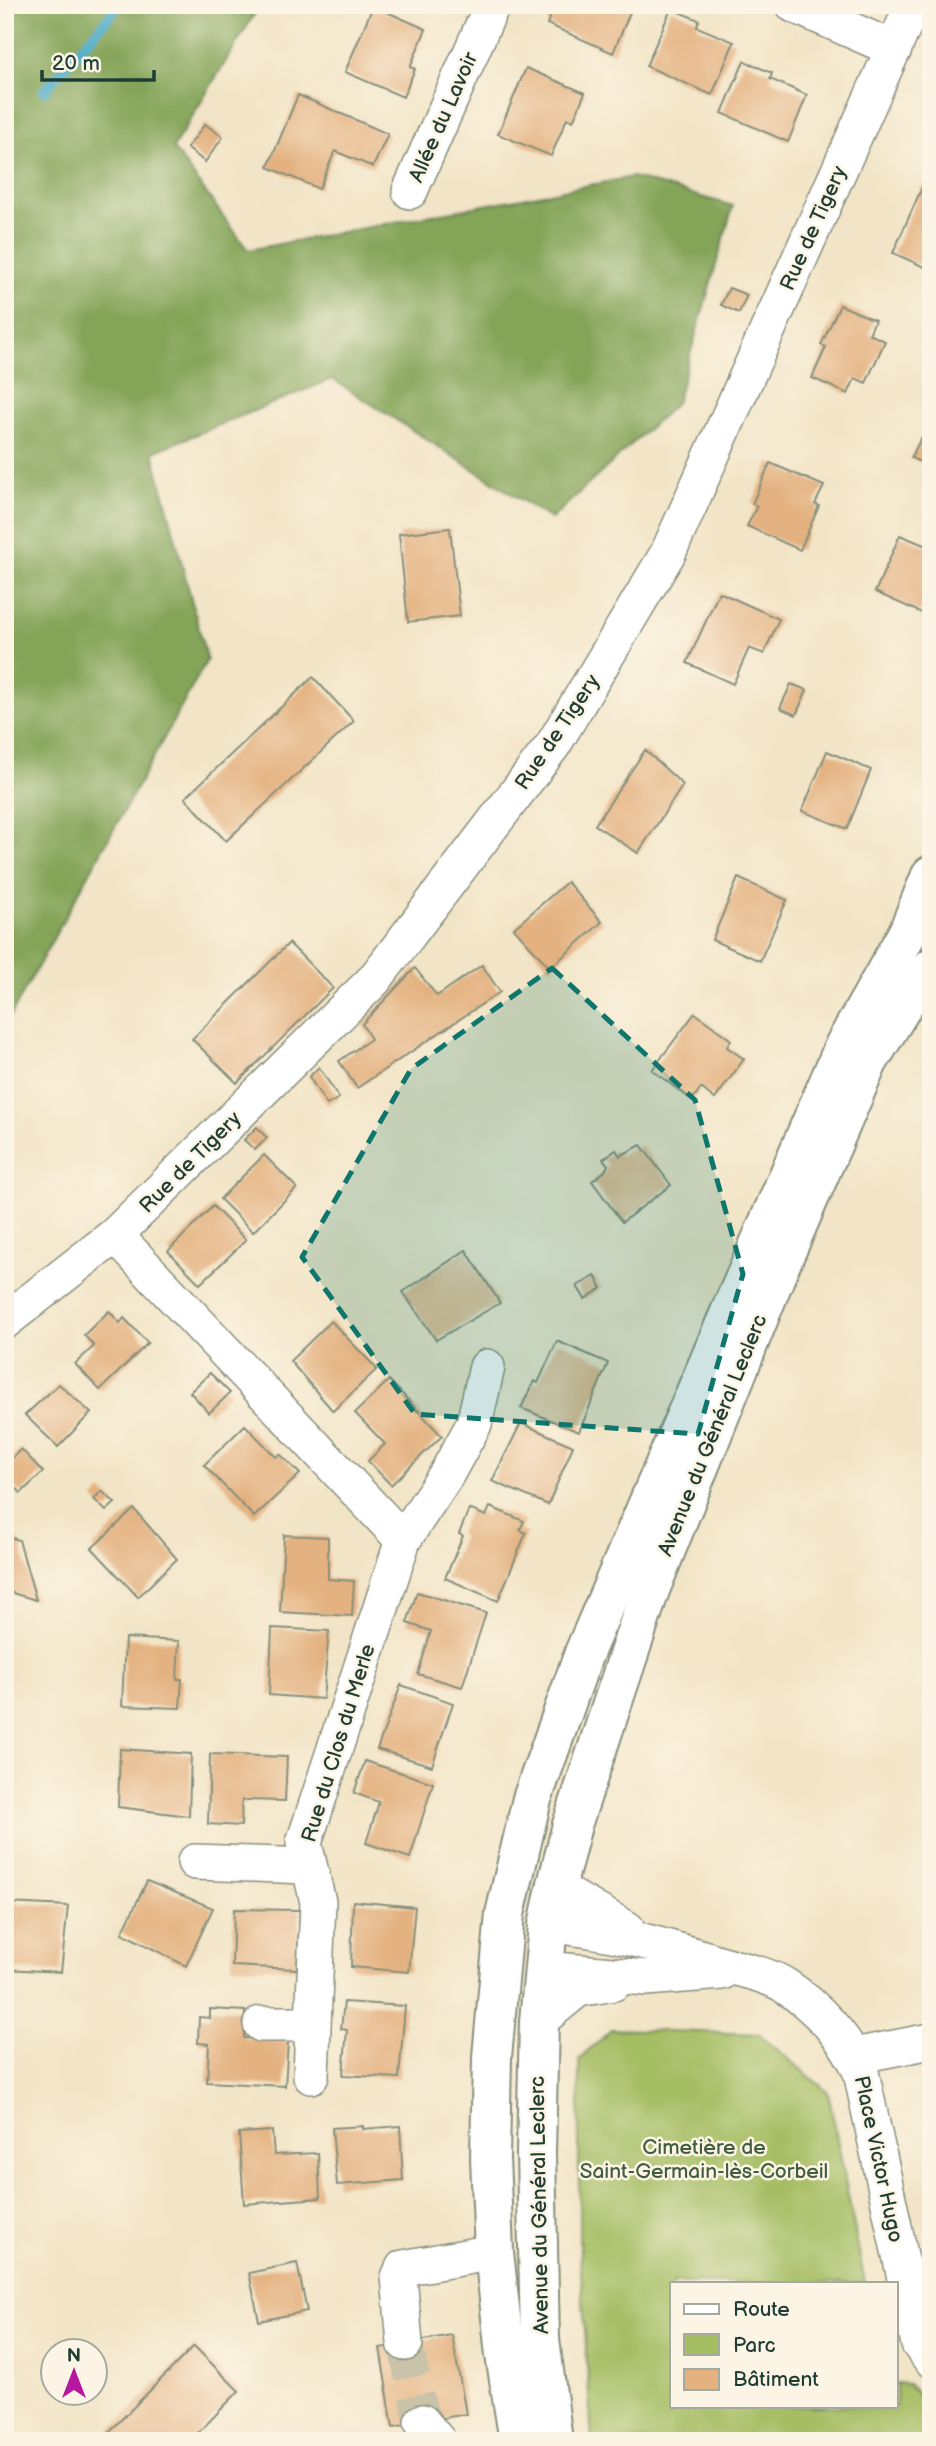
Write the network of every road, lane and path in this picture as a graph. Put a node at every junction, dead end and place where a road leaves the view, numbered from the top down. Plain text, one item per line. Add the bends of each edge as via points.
1 (492, 5) edge
2 (794, 5) edge
3 (913, 5) edge
4 (894, 49) junction
5 (410, 191) dead end
6 (931, 875) edge
7 (931, 968) edge
8 (115, 1235) junction
9 (5, 1321) edge
10 (486, 1367) dead end
11 (403, 1540) junction
12 (195, 1862) dead end
13 (307, 1866) junction
14 (556, 1888) junction
15 (648, 1941) junction
16 (529, 1949) junction
17 (743, 1970) junction
18 (646, 1978) junction
19 (539, 2021) junction
20 (261, 2024) dead end
21 (311, 2024) junction
22 (931, 2041) edge
23 (854, 2056) junction
24 (311, 2076) dead end
25 (494, 2252) junction
26 (405, 2343) tunnel mouth
27 (931, 2359) edge
28 (519, 2441) edge
29 (535, 2441) edge
30 (553, 2441) edge

1 - 5 street, Allée du Lavoir
2 - 4 street
3 - 4 street, Rue de Tigery
4 - 8 street, Rue de Tigery via 668,553 553,745 374,980
6 - 16 main road, Avenue du Général Leclerc via 908,932 845,1044 583,1653 532,1800 505,1914
7 - 14 main road, Avenue du Général Leclerc via 868,1062 776,1275 650,1590 572,1825
8 - 9 street, Rue de Tigery
8 - 11 street
10 - 11 street, Rue du Clos du Merle via 474,1424
11 - 13 street, Rue du Clos du Merle via 304,1843
12 - 13 street
13 - 21 street, Rue du Clos du Merle via 318,1902
14 - 15 street, Place Victor Hugo
14 - 16 main road, Avenue du Général Leclerc
15 - 16 street, Place Victor Hugo
15 - 17 street, Place Victor Hugo
16 - 18 street, Place Victor Hugo
16 - 19 main road, Avenue du Général Leclerc
16 - 25 main road, Avenue du Général Leclerc via 492,2082
17 - 18 street, Place Victor Hugo
17 - 23 street, Place Victor Hugo via 783,1984 828,2023
18 - 19 street, Place Victor Hugo via 578,1989
19 - 30 main road, Avenue du Général Leclerc via 540,2339
20 - 21 street
21 - 24 street, Rue du Clos du Merle
22 - 23 street
23 - 27 street, Place Victor Hugo via 919,2344
25 - 26 street via 404,2268 399,2277
25 - 28 main road, Avenue du Général Leclerc
25 - 29 main road, Avenue du Général Leclerc via 512,2263

